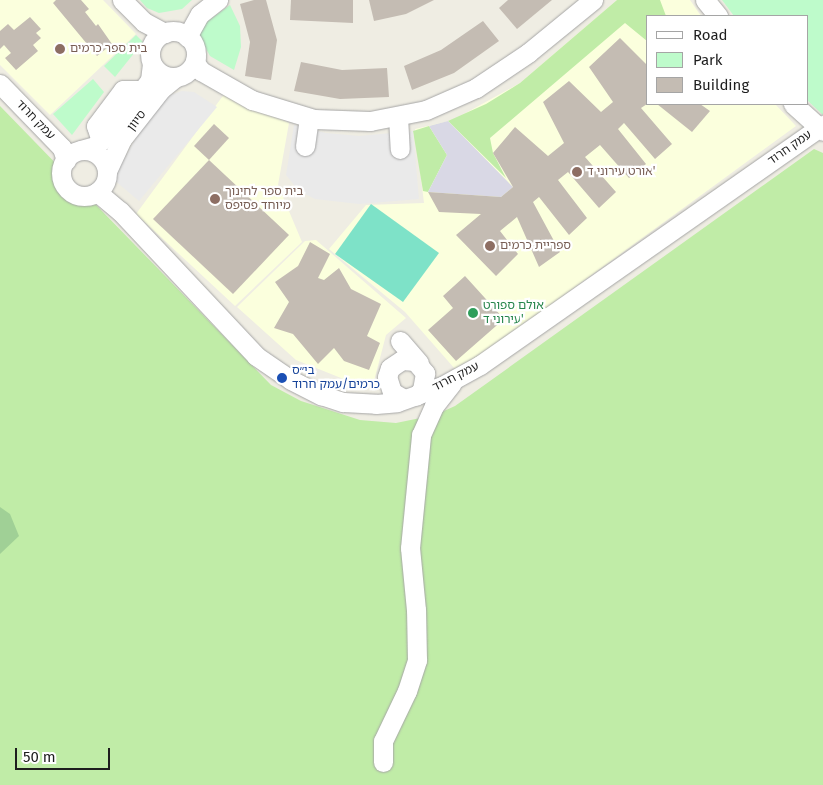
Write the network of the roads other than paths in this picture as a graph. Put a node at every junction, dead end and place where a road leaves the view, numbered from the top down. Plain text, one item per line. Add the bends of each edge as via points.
1 (122, 0) edge
2 (218, 0) edge
3 (593, 0) edge
4 (705, 0) edge
5 (717, 15) edge
6 (165, 33) junction
7 (187, 37) junction
8 (196, 56) junction
9 (152, 64) junction
10 (176, 77) junction
11 (0, 84) edge
12 (794, 105) edge
13 (398, 116) junction
14 (310, 118) junction
15 (822, 128) edge
16 (305, 146) dead end
17 (400, 149) dead end
18 (73, 155) junction
19 (107, 172) junction
20 (97, 192) junction
21 (400, 341) dead end
22 (419, 363) junction
23 (454, 381) junction
24 (410, 398) junction
25 (383, 762) dead end

1 - 6 street via 144,22
2 - 7 street via 200,14
3 - 13 street via 528,54 476,88 426,110
4 - 5 street
6 - 7 street via 180,33
6 - 9 street via 150,48
7 - 8 street
8 - 10 street via 189,70
8 - 14 street via 195,63 216,82 252,100
9 - 10 street via 163,75
9 - 18 street, סיוון via 153,73 142,90 102,141
10 - 19 street, סיוון via 161,89 122,139
11 - 18 street, עמק חרוד via 62,148
12 - 15 street
13 - 14 street via 342,121
13 - 17 street
14 - 16 street
15 - 23 street, עמק חרוד
18 - 19 street via 101,157
18 - 20 street via 62,175 68,189 80,195
19 - 20 street via 103,186
20 - 24 street, עמק חרוד via 120,211 256,356 291,380 343,402 376,404
21 - 22 street
22 - 24 street via 426,378 422,390
22 - 24 street via 402,360 390,368 387,377 390,389
23 - 24 street, עמק חרוד
23 - 25 street via 434,406 421,435 410,548 417,660 383,741

